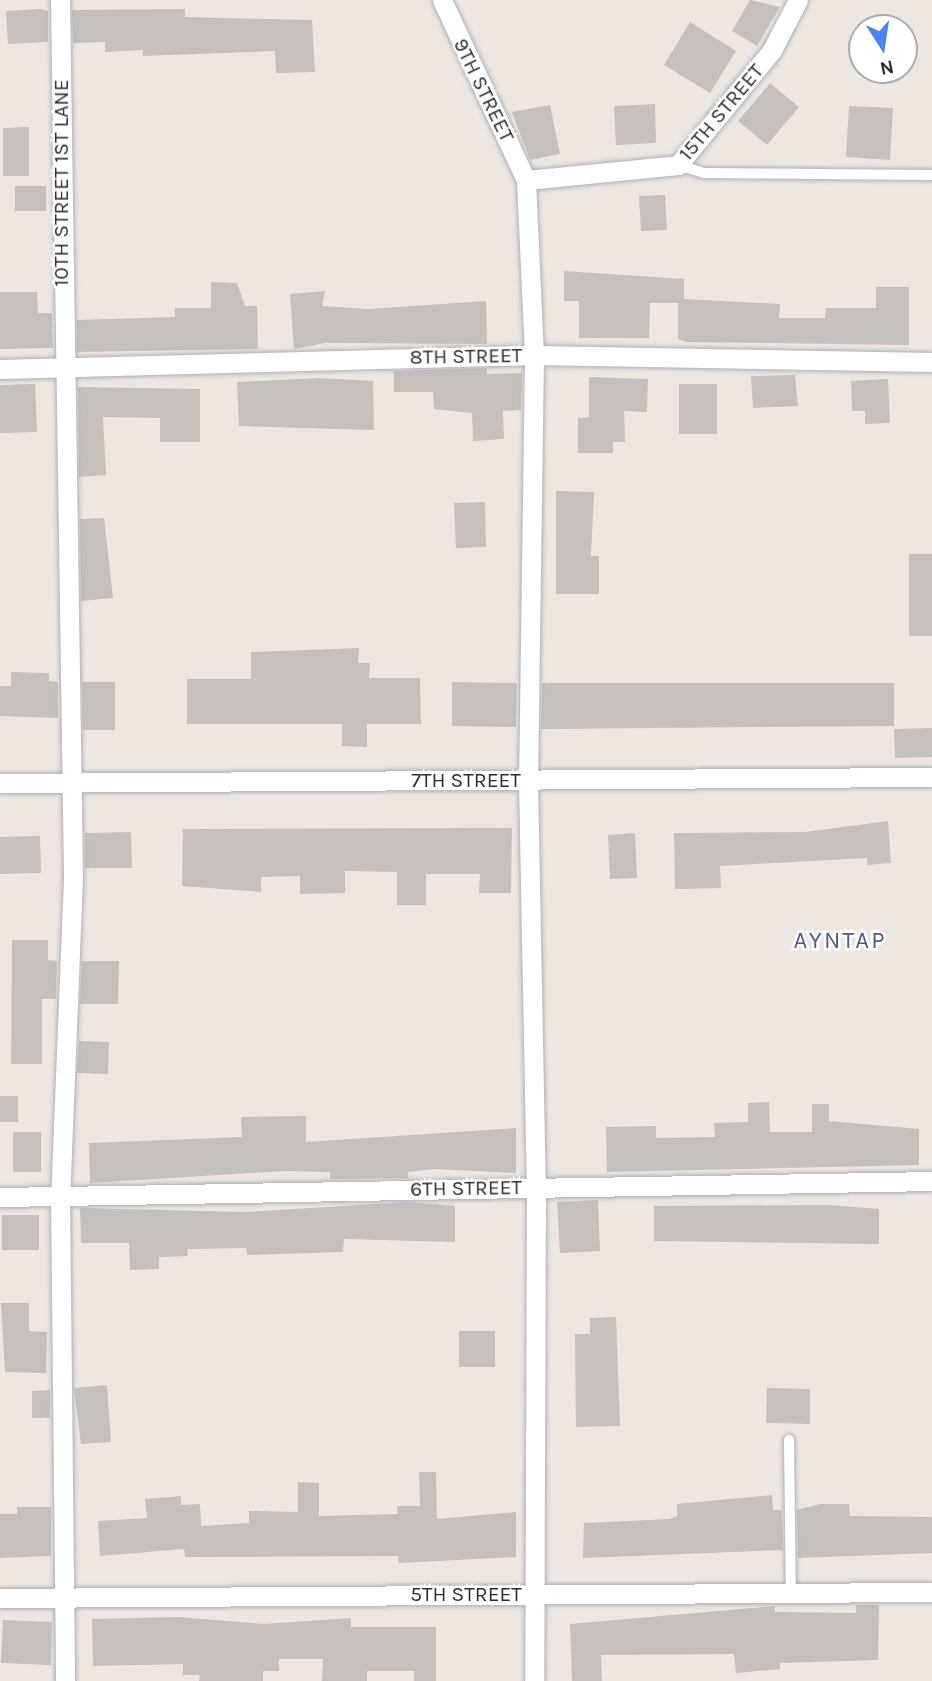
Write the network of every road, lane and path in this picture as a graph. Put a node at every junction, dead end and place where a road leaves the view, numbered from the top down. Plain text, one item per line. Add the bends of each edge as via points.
1 (60, 0) edge
2 (442, 0) edge
3 (798, 0) edge
4 (678, 165) junction
5 (932, 175) edge
6 (526, 180) junction
7 (534, 355) junction
8 (932, 362) edge
9 (61, 366) junction
10 (0, 369) edge
11 (932, 776) edge
12 (528, 780) junction
13 (68, 782) junction
14 (0, 783) edge
15 (932, 1181) edge
16 (537, 1187) junction
17 (60, 1195) junction
18 (0, 1197) edge
19 (789, 1440) dead end
20 (932, 1592) edge
21 (791, 1593) junction
22 (532, 1594) junction
23 (64, 1596) junction
24 (0, 1598) edge
25 (65, 1681) edge
26 (534, 1681) edge

1 - 9 street, 10TH STREET 1ST LANE
2 - 6 street, 9TH STREET
3 - 4 street, 15TH STREET via 772,50
4 - 5 lane via 705,173
4 - 6 street, 15TH STREET
6 - 7 street
7 - 8 street, 8TH STREET
7 - 9 street, 8TH STREET
7 - 12 street
9 - 10 street, 8TH STREET
9 - 13 street, 10TH STREET 1ST LANE
11 - 12 street, 7TH STREET
12 - 13 street, 7TH STREET
12 - 16 street
13 - 14 street, 7TH STREET
13 - 17 street, 10TH STREET 1ST LANE via 73,878
15 - 16 street, 6TH STREET
16 - 17 street, 6TH STREET
16 - 22 street
17 - 18 street, 6TH STREET
17 - 23 street, 10TH STREET 1ST LANE
19 - 21 lane
20 - 21 street, 5TH STREET
21 - 22 street, 5TH STREET
22 - 23 street, 5TH STREET
22 - 26 street
23 - 24 street, 5TH STREET
23 - 25 street, 10TH STREET 1ST LANE

